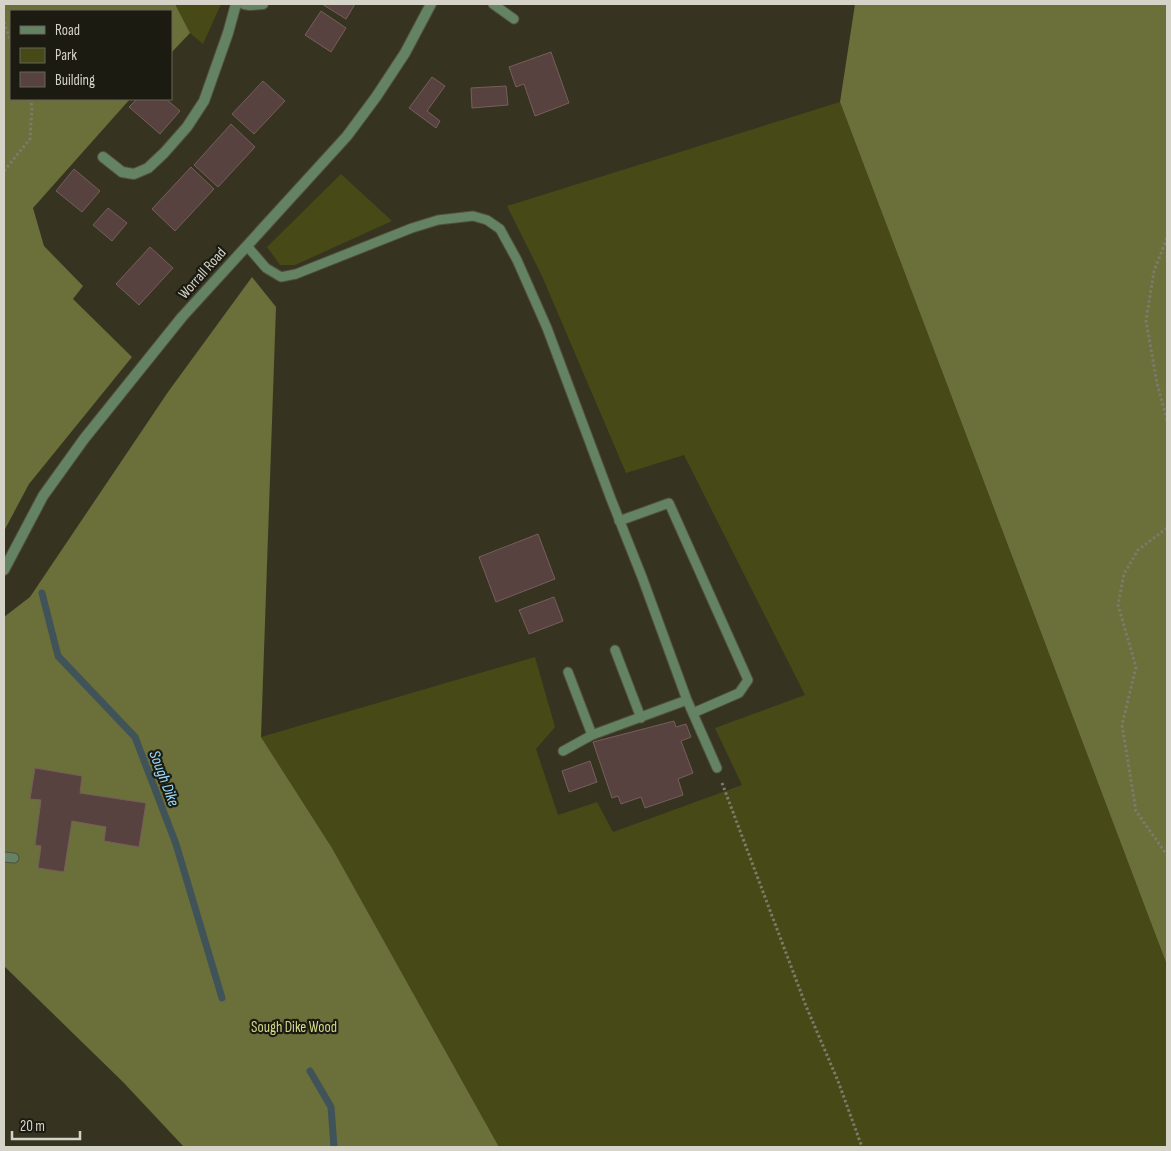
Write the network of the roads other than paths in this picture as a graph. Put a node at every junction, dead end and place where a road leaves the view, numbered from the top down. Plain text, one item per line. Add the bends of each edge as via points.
1 (236, 4) edge
2 (244, 4) edge
3 (262, 4) edge
4 (431, 4) edge
5 (493, 4) edge
6 (514, 19) dead end
7 (103, 157) dead end
8 (247, 246) junction
9 (619, 520) junction
10 (4, 570) edge
11 (615, 650) dead end
12 (568, 672) dead end
13 (687, 700) junction
14 (693, 713) junction
15 (641, 718) junction
16 (592, 735) junction
17 (564, 751) dead end
18 (716, 768) road end
19 (4, 857) edge
20 (14, 858) dead end

1 - 7 street via 204,101 170,146 148,168 134,174 122,172
2 - 3 street
4 - 8 street, Worrall Road via 405,52 347,136
5 - 6 lane
8 - 9 lane via 266,268 281,277 438,220 473,216 500,229 547,328
8 - 10 street, Worrall Road via 182,318 84,439 44,496
9 - 13 lane
9 - 14 lane via 669,503 748,680 740,693
11 - 15 lane
12 - 16 lane
13 - 14 lane
13 - 15 lane
14 - 18 lane
15 - 16 lane
16 - 17 lane
19 - 20 lane

